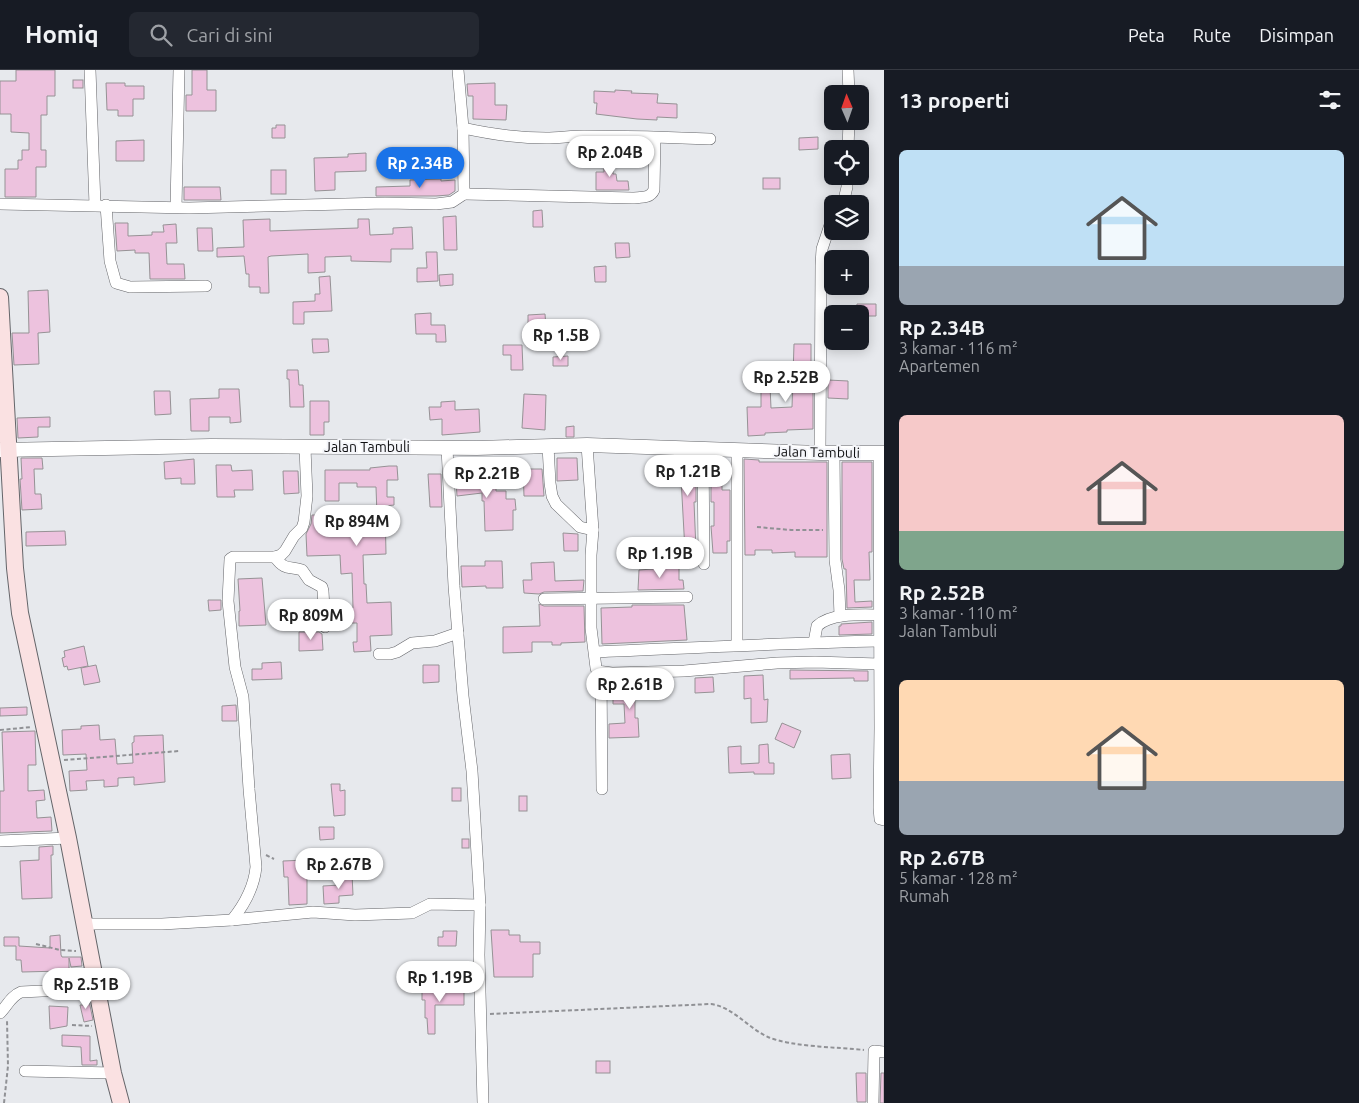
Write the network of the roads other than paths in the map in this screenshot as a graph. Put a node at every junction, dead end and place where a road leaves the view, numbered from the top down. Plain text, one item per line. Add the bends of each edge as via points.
1 (90, 70) edge
2 (179, 70) edge
3 (458, 70) edge
4 (848, 70) edge
5 (849, 85) edge
6 (463, 128) junction
7 (655, 138) junction
8 (710, 138) dead end
9 (464, 194) junction
10 (0, 204) edge
11 (101, 205) junction
12 (176, 207) junction
13 (825, 240) edge
14 (206, 286) dead end
15 (0, 297) edge
16 (587, 445) junction
17 (548, 446) junction
18 (305, 448) junction
19 (447, 448) junction
20 (703, 448) junction
21 (4, 450) edge
22 (736, 450) junction
23 (820, 453) junction
24 (834, 453) junction
25 (882, 453) edge
26 (5, 485) edge
27 (592, 530) junction
28 (275, 557) junction
29 (704, 564) dead end
30 (592, 597) junction
31 (687, 597) dead end
32 (544, 599) dead end
33 (882, 615) edge
34 (840, 616) junction
35 (325, 627) dead end
36 (458, 633) junction
37 (879, 641) junction
38 (814, 642) junction
39 (737, 644) junction
40 (595, 652) junction
41 (379, 654) dead end
42 (879, 664) junction
43 (602, 672) junction
44 (602, 789) dead end
45 (884, 820) edge
46 (68, 838) junction
47 (0, 841) edge
48 (480, 904) junction
49 (232, 920) junction
50 (84, 924) junction
51 (98, 986) junction
52 (4, 1009) edge
53 (879, 1052) edge
54 (26, 1071) dead end
55 (114, 1074) junction
56 (121, 1103) edge
57 (483, 1103) edge
58 (874, 1103) edge

1 - 11 street
2 - 12 street
3 - 6 street
4 - 5 street
6 - 7 street via 521,137
6 - 9 street
7 - 8 street
7 - 9 street via 654,190 648,197
9 - 12 street via 452,202 436,204
10 - 11 street
11 - 12 street
11 - 14 street via 116,283 130,287
13 - 23 street via 821,265
15 - 21 main road
16 - 17 street, Jalan Tambuli
16 - 20 street, Jalan Tambuli
16 - 27 street
17 - 19 street, Jalan Tambuli
17 - 27 street via 548,470 556,504 580,527
18 - 19 street, Jalan Tambuli
18 - 21 street, Jalan Tambuli via 211,446
18 - 28 street via 307,496 304,522 285,551
19 - 36 street
20 - 22 street, Jalan Tambuli
20 - 29 street
21 - 26 main road
22 - 23 street, Jalan Tambuli
22 - 39 street
23 - 24 street, Jalan Tambuli
24 - 25 street, Jalan Tambuli
24 - 34 street via 835,560
25 - 33 street
26 - 46 main road via 20,613
27 - 30 street
28 - 35 street via 288,568 302,570 308,580 322,588
28 - 49 street via 233,557 229,563 229,609 235,666 243,697 256,868 244,906
30 - 31 street
30 - 32 street
30 - 40 street
33 - 34 street
33 - 37 street
34 - 38 street via 817,626
36 - 41 street via 435,641 412,642 390,654
36 - 48 street via 472,771
37 - 38 street
37 - 42 street
38 - 39 street
39 - 40 street
40 - 43 street via 597,671
42 - 43 street via 777,663 684,671
42 - 45 street via 879,808 880,819
43 - 44 street
46 - 47 street
46 - 50 main road
48 - 49 street via 430,904 412,913 355,915 313,912
48 - 57 street
49 - 50 street
50 - 51 main road
51 - 52 street via 21,992
51 - 55 main road
53 - 58 street
54 - 55 street
55 - 56 main road

